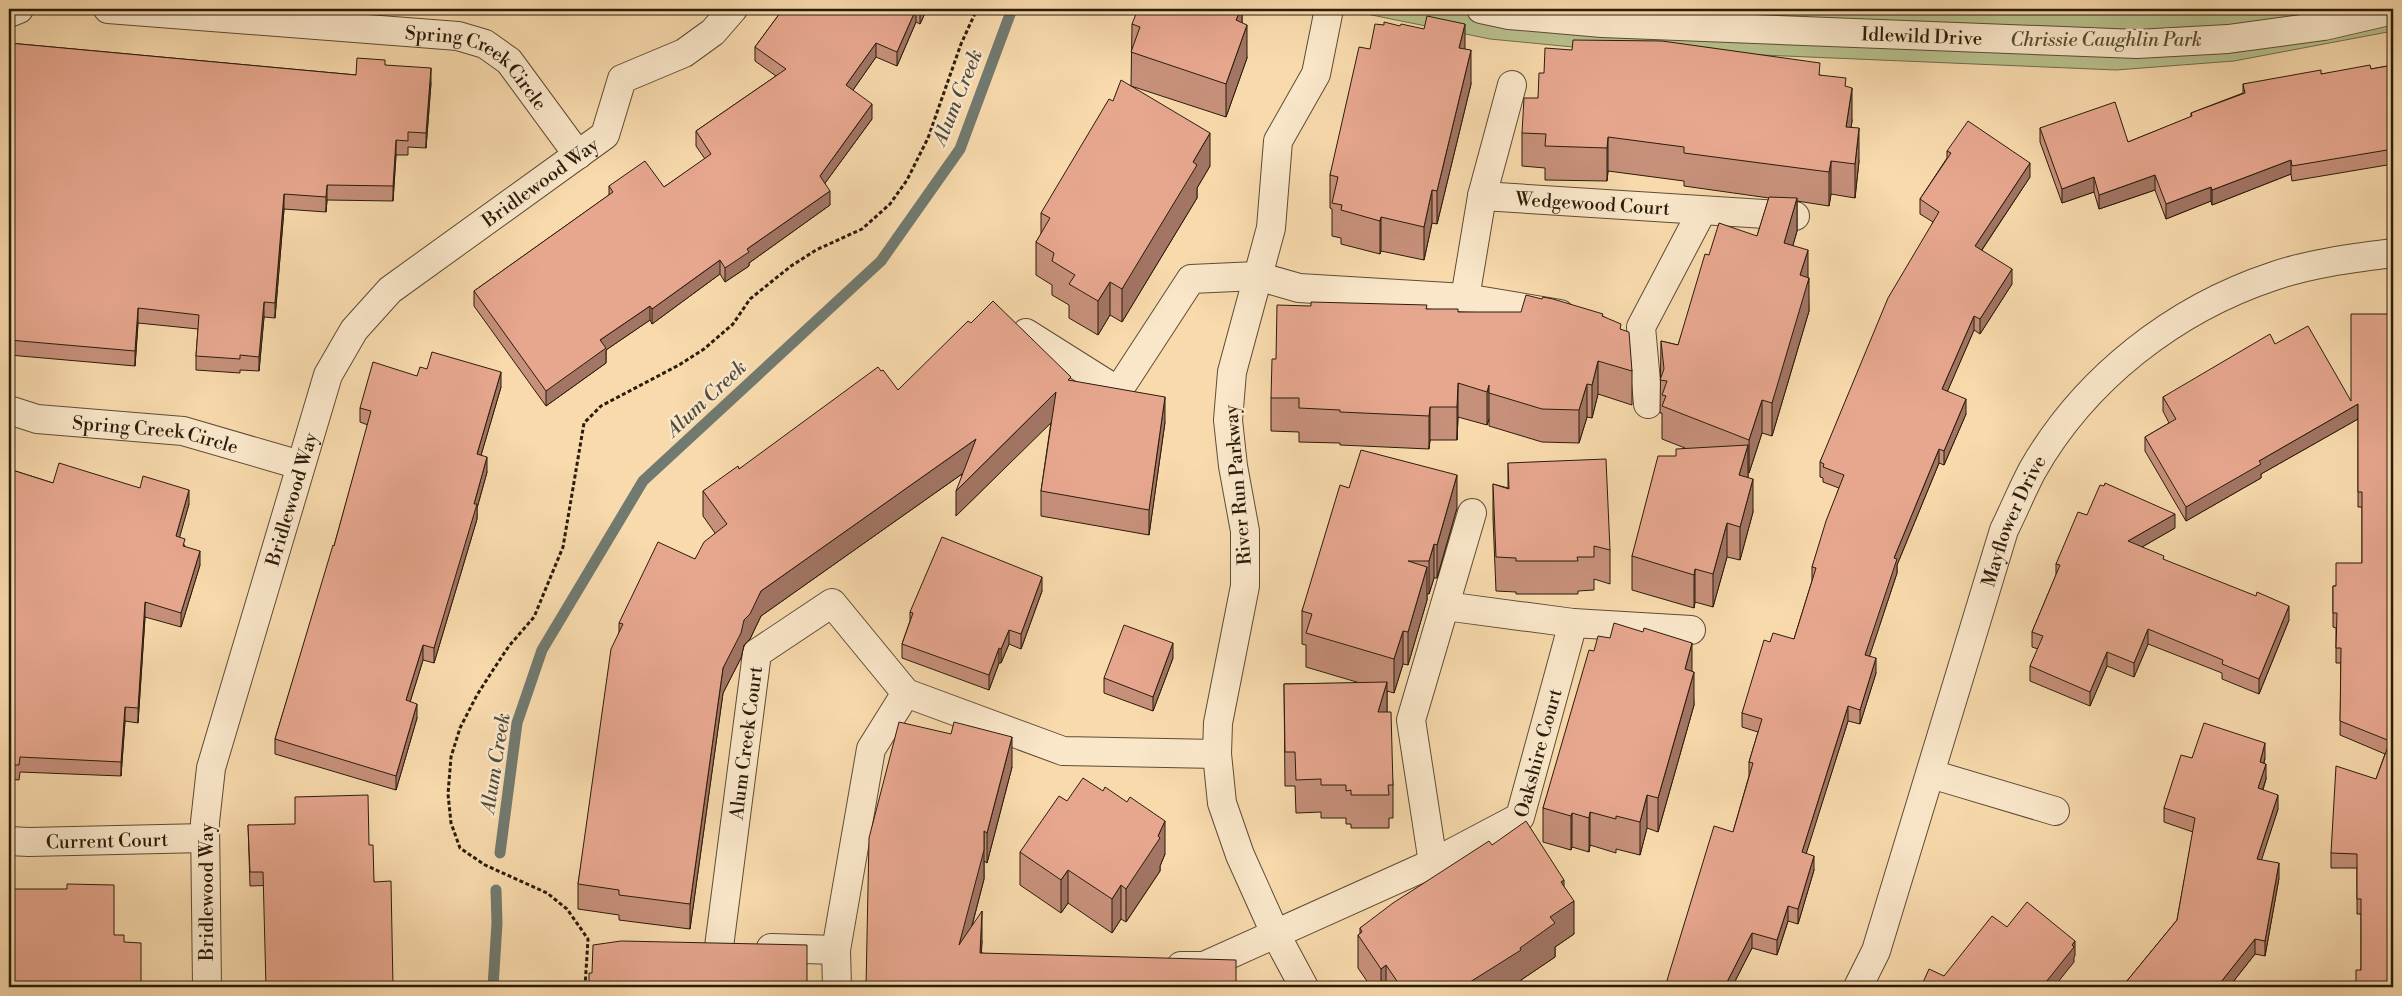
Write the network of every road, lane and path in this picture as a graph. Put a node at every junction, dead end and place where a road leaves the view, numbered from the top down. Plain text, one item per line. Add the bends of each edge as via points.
1 (19, 9) edge
2 (108, 9) edge
3 (733, 9) edge
4 (977, 9) edge
5 (1329, 9) edge
6 (1481, 9) edge
7 (2393, 10) edge
8 (9, 12) edge
9 (1512, 85) dead end
10 (578, 155) junction
11 (1482, 196) junction
12 (1702, 211) junction
13 (1796, 216) edge
14 (2393, 253) edge
15 (1257, 276) junction
16 (1465, 298) junction
17 (1582, 317) edge
18 (1026, 333) edge
19 (1648, 404) dead end
20 (9, 410) edge
21 (300, 465) junction
22 (1472, 513) dead end
23 (1445, 606) junction
24 (1573, 623) junction
25 (1691, 630) dead end
26 (906, 693) junction
27 (1217, 754) junction
28 (1930, 774) junction
29 (2055, 811) dead end
30 (205, 838) junction
31 (9, 841) edge
32 (1433, 863) junction
33 (1275, 933) junction
34 (719, 947) junction
35 (691, 950) edge
36 (836, 950) junction
37 (1155, 965) edge
38 (207, 987) edge
39 (585, 987) edge
40 (837, 987) edge
41 (1304, 987) edge
42 (1858, 987) edge

1 - 8 street
2 - 10 street, Spring Creek Circle via 458,36 485,44 509,61
3 - 10 street, Bridlewood Way via 713,32 684,53 622,79 605,135
4 - 39 path via 961,44 928,138 907,180 890,204 862,229 816,250 791,266 750,299 733,324 704,349 600,406 584,423 563,547 534,617 509,646 476,695 460,728 452,757 448,794 460,848 485,865 547,893 567,910 588,939
5 - 15 street, River Run Parkway via 1316,74 1278,141 1271,228
6 - 7 street, Idlewild Drive via 1602,23 2136,44 2228,39 2324,26
9 - 11 street
10 - 21 street, Bridlewood Way via 390,290 354,330 328,375
11 - 12 street, Wedgewood Court
11 - 16 street
12 - 13 street, Wedgewood Court
12 - 19 street, Wedgewood Court via 1631,326
14 - 28 street, Mayflower Drive via 2339,260 2275,276 2212,301 2136,350 2067,419 2032,471 2004,530
15 - 16 street via 1299,288
15 - 18 street via 1191,279 1118,391
15 - 27 street, River Run Parkway via 1232,372 1228,420 1245,531 1244,586 1218,723
16 - 17 street
20 - 21 street, Spring Creek Circle via 36,419 183,431
21 - 30 street, Bridlewood Way via 211,768
22 - 23 street
23 - 24 street
23 - 32 street via 1411,720
24 - 25 street
24 - 32 street, Oakshire Court via 1520,817
26 - 27 street via 1063,751
26 - 34 street, Alum Creek Court via 832,603 757,653
26 - 36 street via 871,749
27 - 33 street, River Run Parkway via 1222,803 1240,855
28 - 29 street
28 - 42 street, Mayflower Drive via 1876,951
30 - 31 street, Current Court
30 - 38 street, Bridlewood Way
32 - 33 street, Oakshire Court
33 - 37 street, Oakshire Court via 1204,966
33 - 41 street, River Run Parkway
34 - 35 street
34 - 36 street
36 - 40 street

